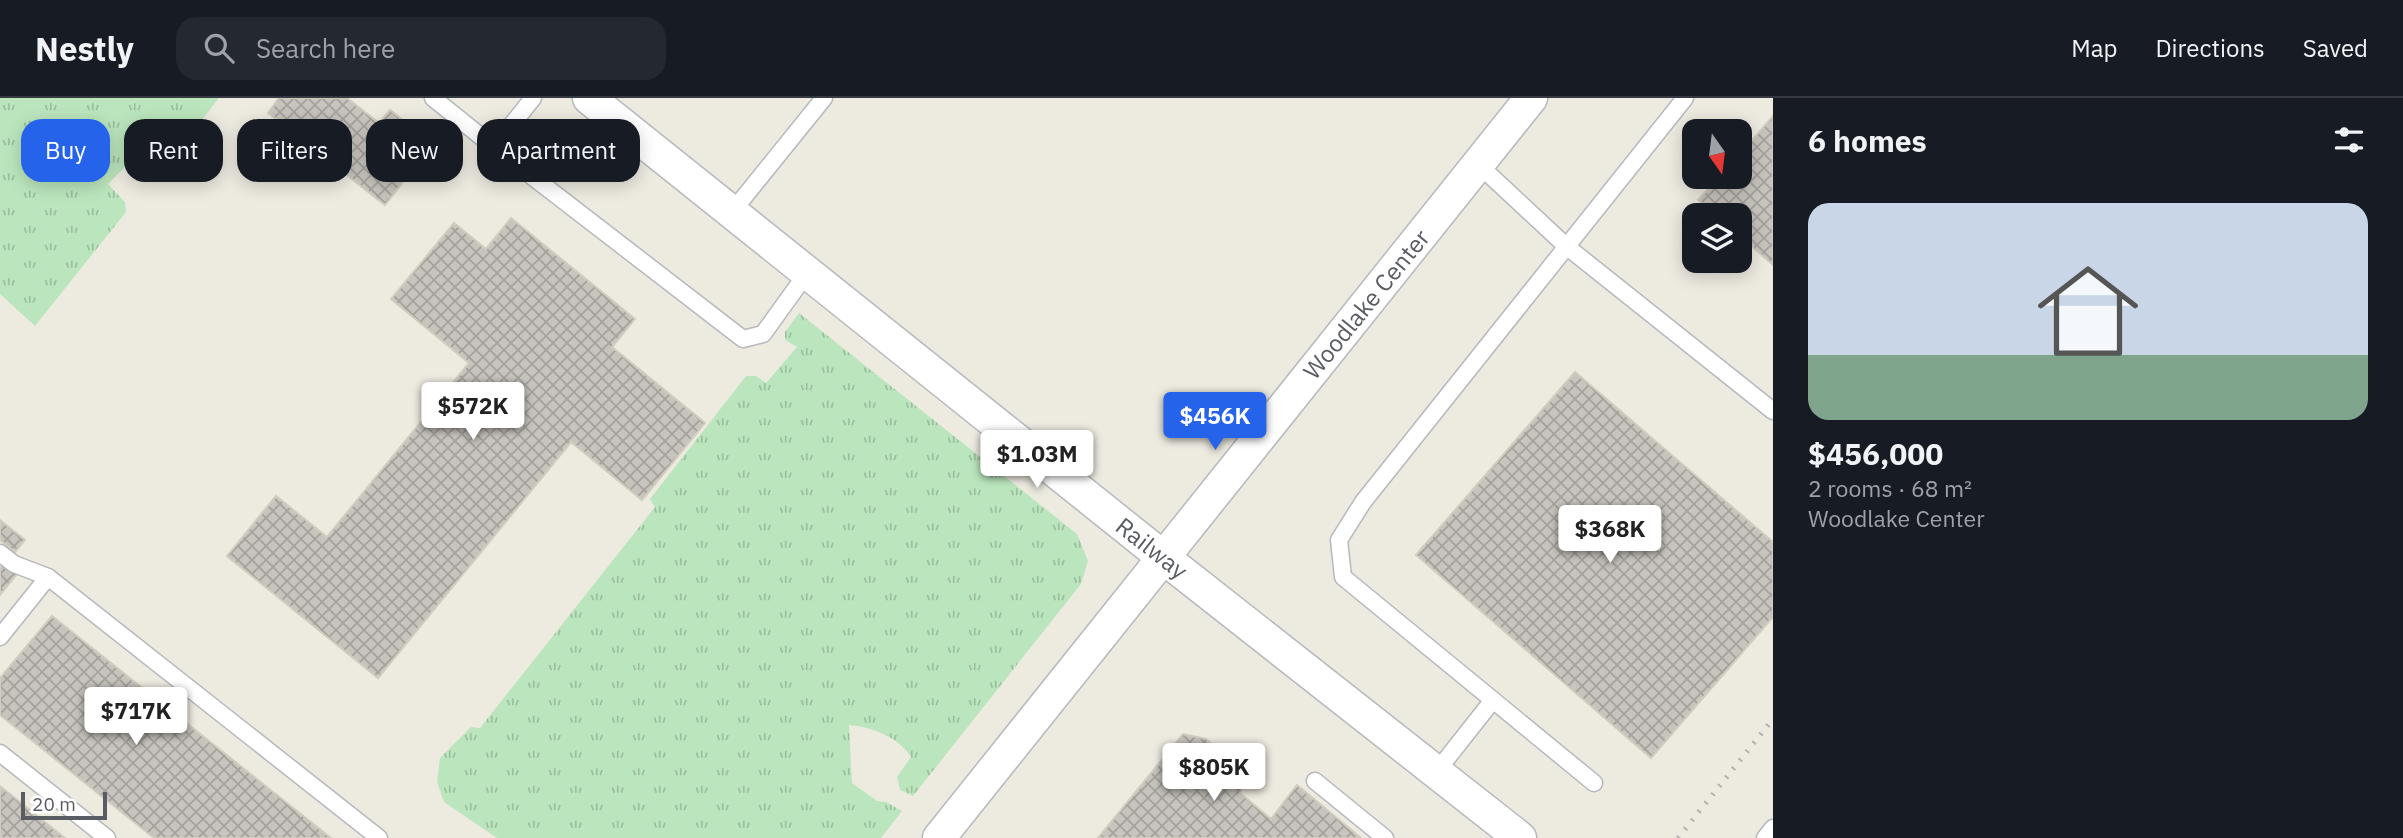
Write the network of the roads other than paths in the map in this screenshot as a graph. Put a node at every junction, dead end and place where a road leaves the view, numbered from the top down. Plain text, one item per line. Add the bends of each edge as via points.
1 (433, 98) edge
2 (533, 98) edge
3 (589, 98) edge
4 (824, 98) edge
5 (1531, 98) edge
6 (1685, 98) edge
7 (516, 119) edge
8 (477, 133) edge
9 (1478, 164) junction
10 (539, 182) edge
11 (732, 212) junction
12 (1566, 246) junction
13 (807, 273) junction
14 (1773, 411) edge
15 (0, 553) edge
16 (1164, 558) junction
17 (48, 577) junction
18 (0, 637) edge
19 (1493, 700) junction
20 (0, 753) edge
21 (1437, 771) junction
22 (1315, 782) dead end
23 (1594, 783) dead end
24 (1773, 828) edge
25 (1510, 835) edge
26 (107, 838) edge
27 (379, 838) edge
28 (939, 838) edge
29 (1385, 838) edge
30 (1765, 838) edge

1 - 8 lane
2 - 7 lane
3 - 11 street, Railway
4 - 11 lane
5 - 9 street, Woodlake Center
6 - 12 lane
9 - 12 lane
9 - 16 street, Woodlake Center
10 - 13 lane via 743,339 763,334
11 - 13 street, Railway
12 - 14 lane
12 - 19 lane via 1363,502 1339,540 1343,577
13 - 16 street, Railway
15 - 17 lane via 14,564
16 - 21 street, Railway
16 - 28 street, Woodlake Center
17 - 18 lane
17 - 27 lane
19 - 21 lane
19 - 23 lane
20 - 26 lane
21 - 25 street, Railway
22 - 29 lane
24 - 30 lane

